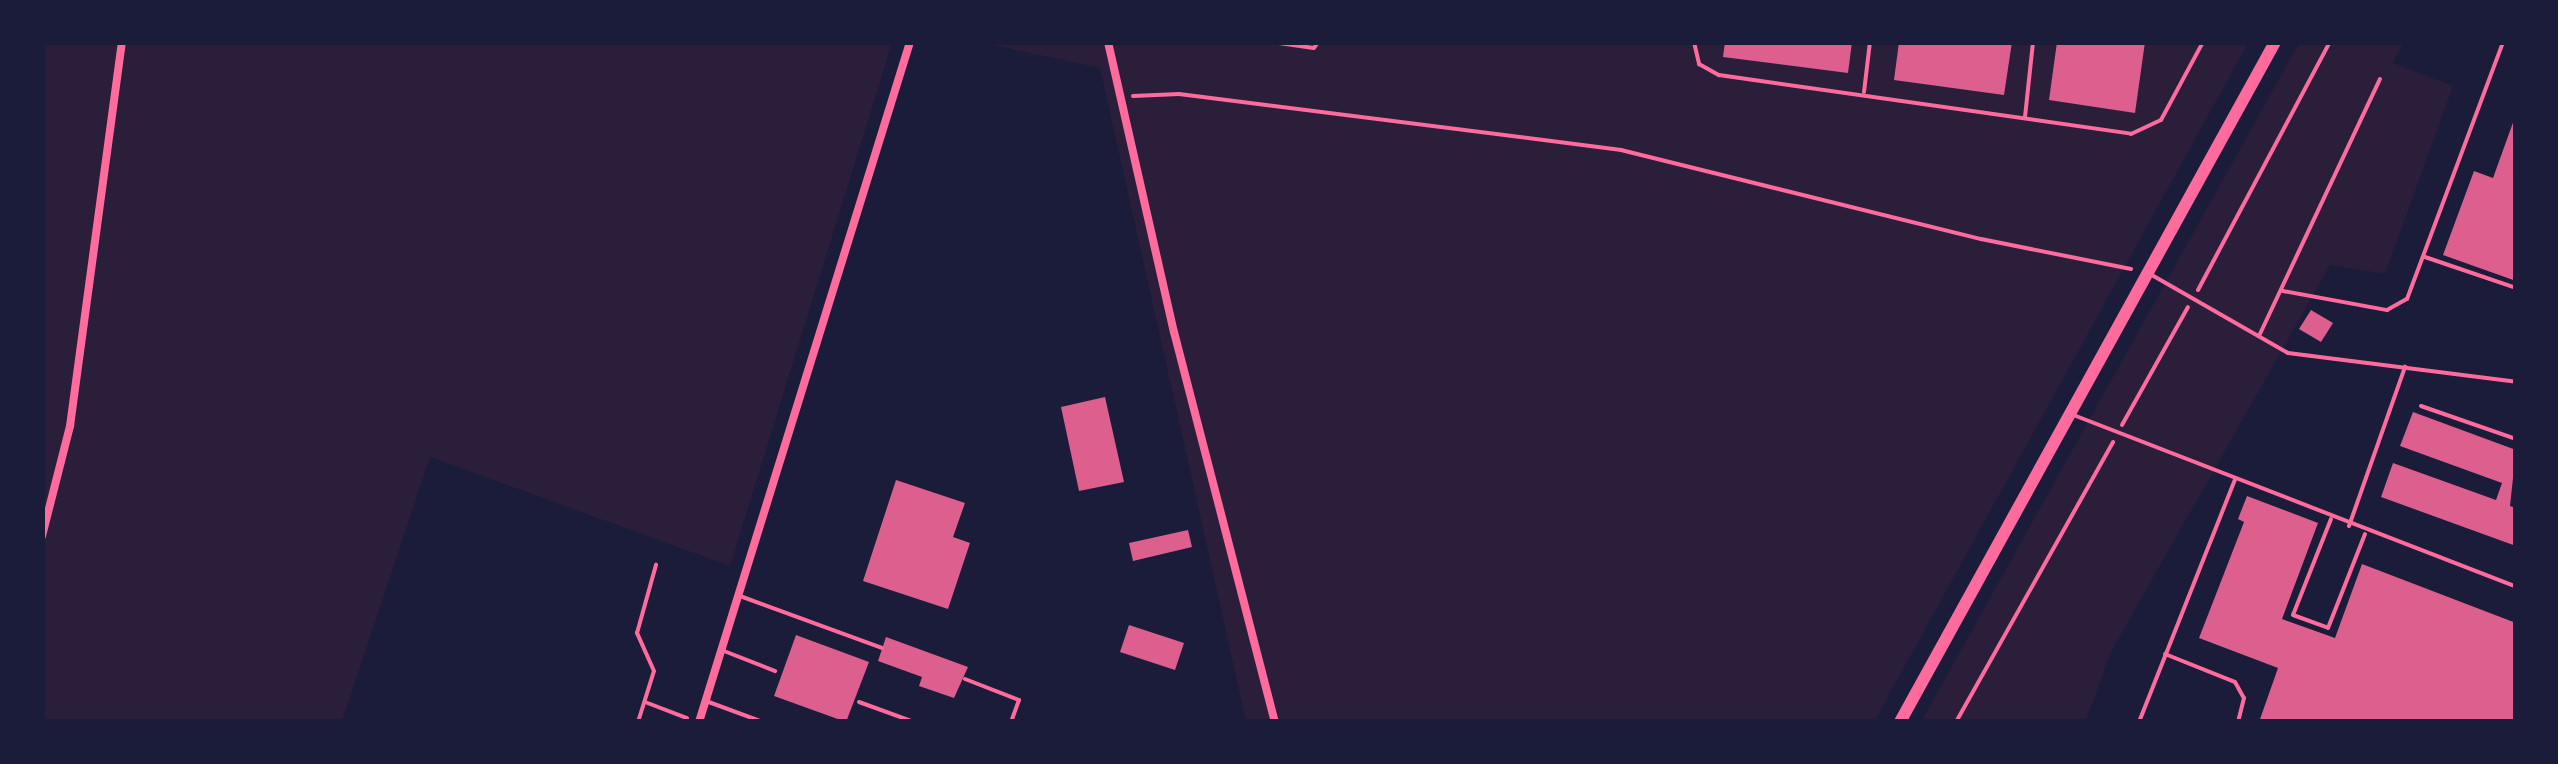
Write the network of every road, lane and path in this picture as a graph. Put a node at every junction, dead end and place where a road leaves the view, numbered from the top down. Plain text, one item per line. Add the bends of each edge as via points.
1 (122, 42) edge
2 (910, 42) edge
3 (1108, 42) edge
4 (1272, 42) edge
5 (1318, 42) edge
6 (1694, 42) edge
7 (1870, 42) edge
8 (2033, 42) edge
9 (2204, 42) edge
10 (2275, 42) edge
11 (2330, 42) edge
12 (2503, 42) edge
13 (2380, 79) dead end
14 (1864, 94) junction
15 (1120, 97) junction
16 (2025, 117) junction
17 (2425, 257) junction
18 (2146, 272) junction
19 (2516, 288) edge
20 (2283, 291) junction
21 (2193, 299) junction
22 (2259, 336) junction
23 (2406, 366) junction
24 (2516, 382) edge
25 (2421, 406) dead end
26 (2066, 412) junction
27 (2118, 432) junction
28 (2516, 440) edge
29 (2234, 480) junction
30 (2331, 519) junction
31 (2349, 526) junction
32 (2365, 532) junction
33 (42, 536) edge
34 (656, 565) dead end
35 (2516, 587) edge
36 (740, 596) junction
37 (882, 648) dead end
38 (722, 651) junction
39 (2165, 654) junction
40 (775, 671) dead end
41 (965, 679) dead end
42 (706, 701) junction
43 (644, 702) junction
44 (859, 702) dead end
45 (638, 722) edge
46 (698, 722) edge
47 (762, 722) edge
48 (914, 722) edge
49 (1011, 722) edge
50 (1275, 722) edge
51 (1900, 722) edge
52 (1956, 722) edge
53 (2139, 722) edge
54 (2238, 722) edge

1 - 33 street via 70,426
2 - 36 street
3 - 15 street
4 - 5 path
6 - 14 lane via 1696,58 1711,72
7 - 14 lane
8 - 16 lane
9 - 16 lane via 2150,130 2131,134
10 - 18 main road
11 - 21 path
12 - 17 lane
13 - 20 lane
14 - 16 lane
15 - 18 path via 1179,94 1621,150 1981,240
15 - 50 street
17 - 19 lane
17 - 20 lane via 2406,300 2387,310
18 - 21 lane
18 - 26 main road
20 - 22 lane
21 - 22 lane
21 - 27 path
22 - 23 lane via 2288,353
23 - 24 lane
23 - 31 lane
25 - 28 lane
26 - 27 lane
26 - 51 main road
27 - 29 lane
27 - 52 path
29 - 30 lane
29 - 39 lane
30 - 31 lane
30 - 32 lane via 2293,615 2328,628
31 - 32 lane
32 - 35 lane
34 - 43 path via 637,633 654,671
36 - 37 lane
36 - 38 street
38 - 40 lane
38 - 42 street
39 - 53 lane
39 - 54 lane via 2235,682 2244,698
41 - 49 lane via 1019,700
42 - 46 street
42 - 47 lane
43 - 45 path
43 - 46 path
44 - 48 lane

